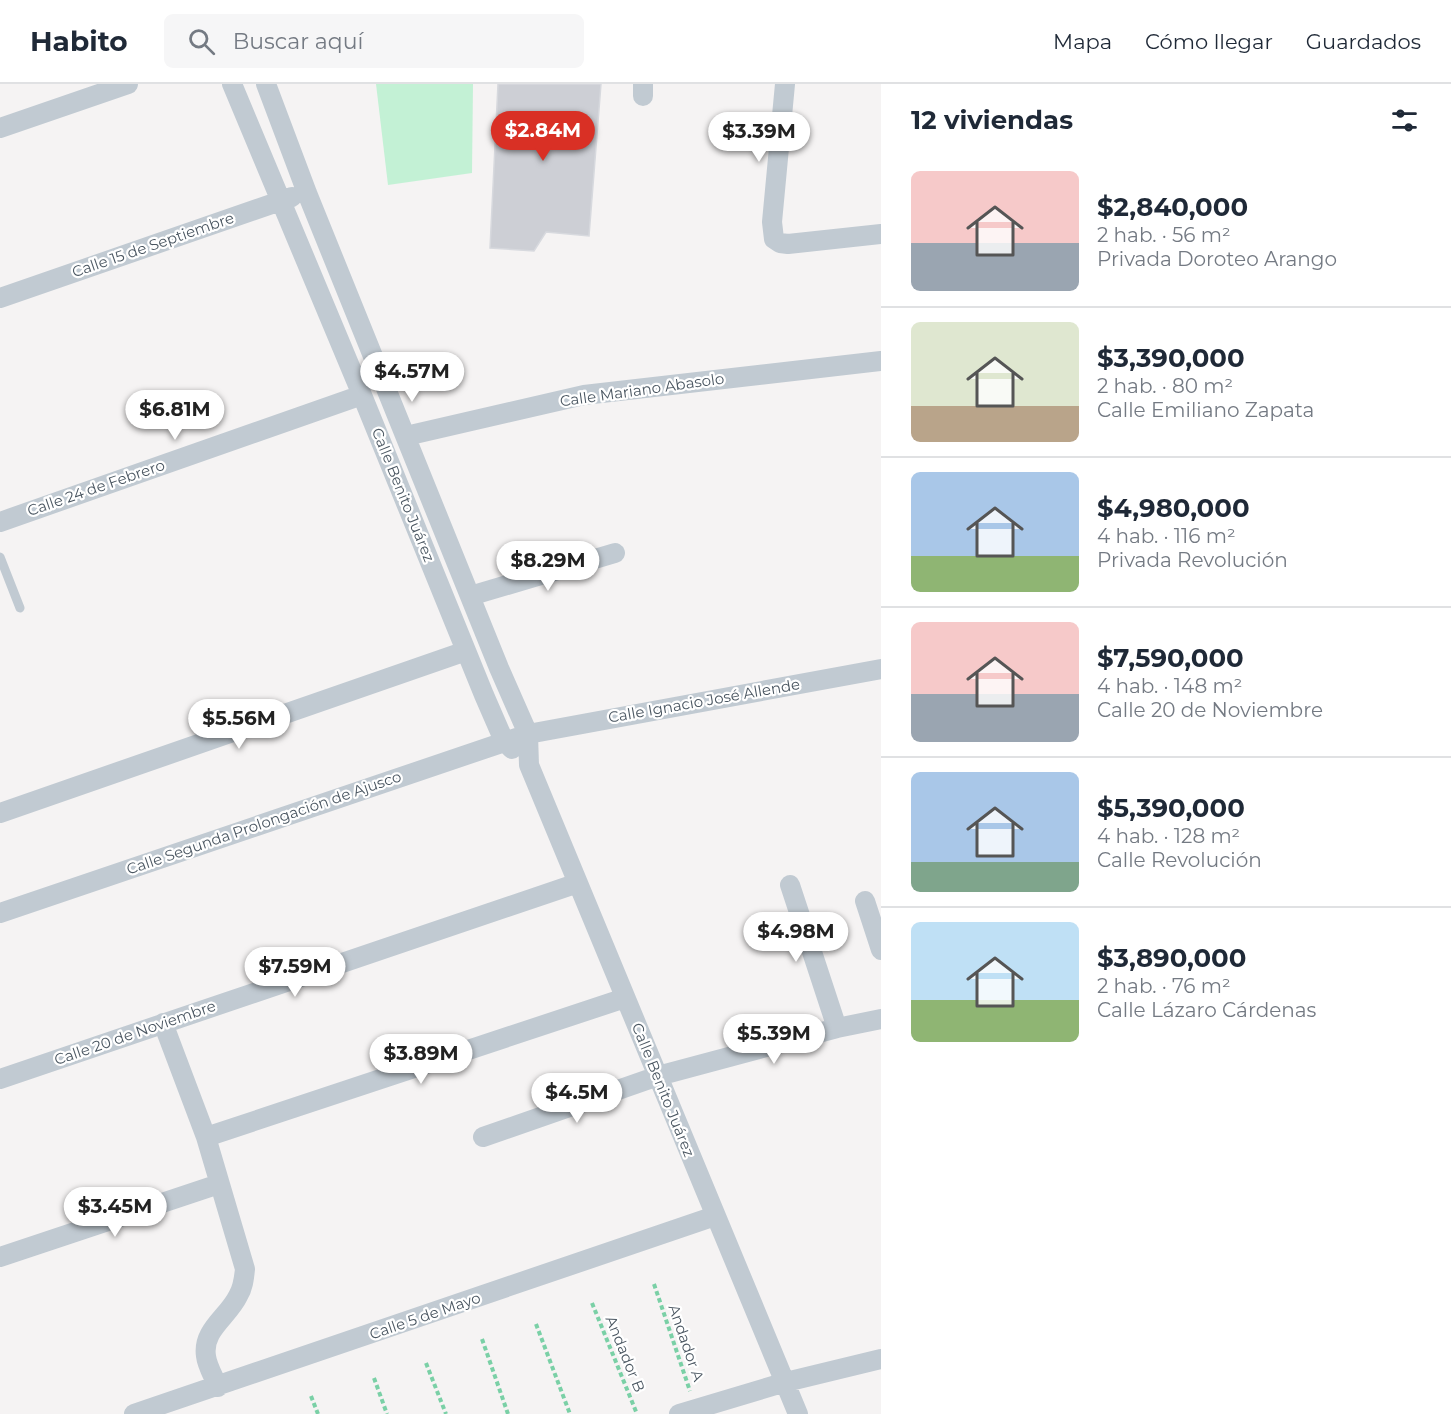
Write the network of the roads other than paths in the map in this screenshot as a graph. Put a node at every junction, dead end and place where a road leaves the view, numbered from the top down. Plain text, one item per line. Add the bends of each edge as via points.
1 (128, 84) edge
2 (232, 84) edge
3 (266, 84) edge
4 (785, 84) edge
5 (0, 128) edge
6 (306, 193) junction
7 (281, 201) junction
8 (881, 234) edge
9 (0, 298) edge
10 (881, 361) edge
11 (362, 395) junction
12 (406, 436) junction
13 (0, 522) edge
14 (615, 553) dead end
15 (0, 557) edge
16 (470, 596) junction
17 (20, 609) dead end
18 (466, 651) junction
19 (881, 669) edge
20 (528, 734) junction
21 (504, 741) junction
22 (529, 765) junction
23 (0, 813) edge
24 (578, 884) junction
25 (790, 885) dead end
26 (865, 901) dead end
27 (0, 913) edge
28 (881, 950) edge
29 (626, 998) junction
30 (881, 1019) edge
31 (163, 1023) junction
32 (837, 1028) junction
33 (658, 1076) junction
34 (0, 1079) edge
35 (206, 1137) junction
36 (483, 1137) dead end
37 (219, 1184) junction
38 (715, 1216) junction
39 (0, 1257) edge
40 (881, 1359) edge
41 (786, 1382) junction
42 (218, 1387) junction
43 (688, 1411) edge
44 (134, 1414) edge
45 (798, 1414) edge

1 - 5 street
2 - 7 street, Calle Benito Juárez
3 - 6 street, Calle Benito Juárez
4 - 8 street via 772,222 774,239 788,244
6 - 7 street, Calle 15 de Septiembre
6 - 12 street, Calle Benito Juárez
7 - 9 street, Calle 15 de Septiembre
7 - 11 street, Calle Benito Juárez
10 - 12 street, Calle Mariano Abasolo via 584,395
11 - 13 street, Calle 24 de Febrero
11 - 18 street, Calle Benito Juárez
12 - 16 street, Calle Benito Juárez
14 - 16 street
15 - 17 lane
16 - 20 street, Calle Benito Juárez
18 - 21 street, Calle Benito Juárez
18 - 23 street
19 - 20 street, Calle Ignacio José Allende
20 - 21 street, Calle Segunda Prolongación de Ajusco
20 - 22 street, Calle Benito Juárez
21 - 22 street, Calle Benito Juárez
21 - 27 street, Calle Segunda Prolongación de Ajusco
22 - 24 street, Calle Benito Juárez
24 - 29 street, Calle Benito Juárez
24 - 31 street, Calle 20 de Noviembre
25 - 32 street
26 - 28 street
29 - 33 street, Calle Benito Juárez
29 - 35 street
30 - 32 street
31 - 34 street, Calle 20 de Noviembre
31 - 35 street
32 - 33 street
33 - 36 street
33 - 38 street, Calle Benito Juárez
35 - 37 street
37 - 39 street
37 - 42 street via 245,1269 239,1295 212,1329 206,1346 206,1358
38 - 41 street, Calle Benito Juárez
38 - 42 street, Calle 5 de Mayo
40 - 41 street
41 - 43 street
41 - 45 street, Calle Benito Juárez
42 - 44 street, Calle 5 de Mayo

